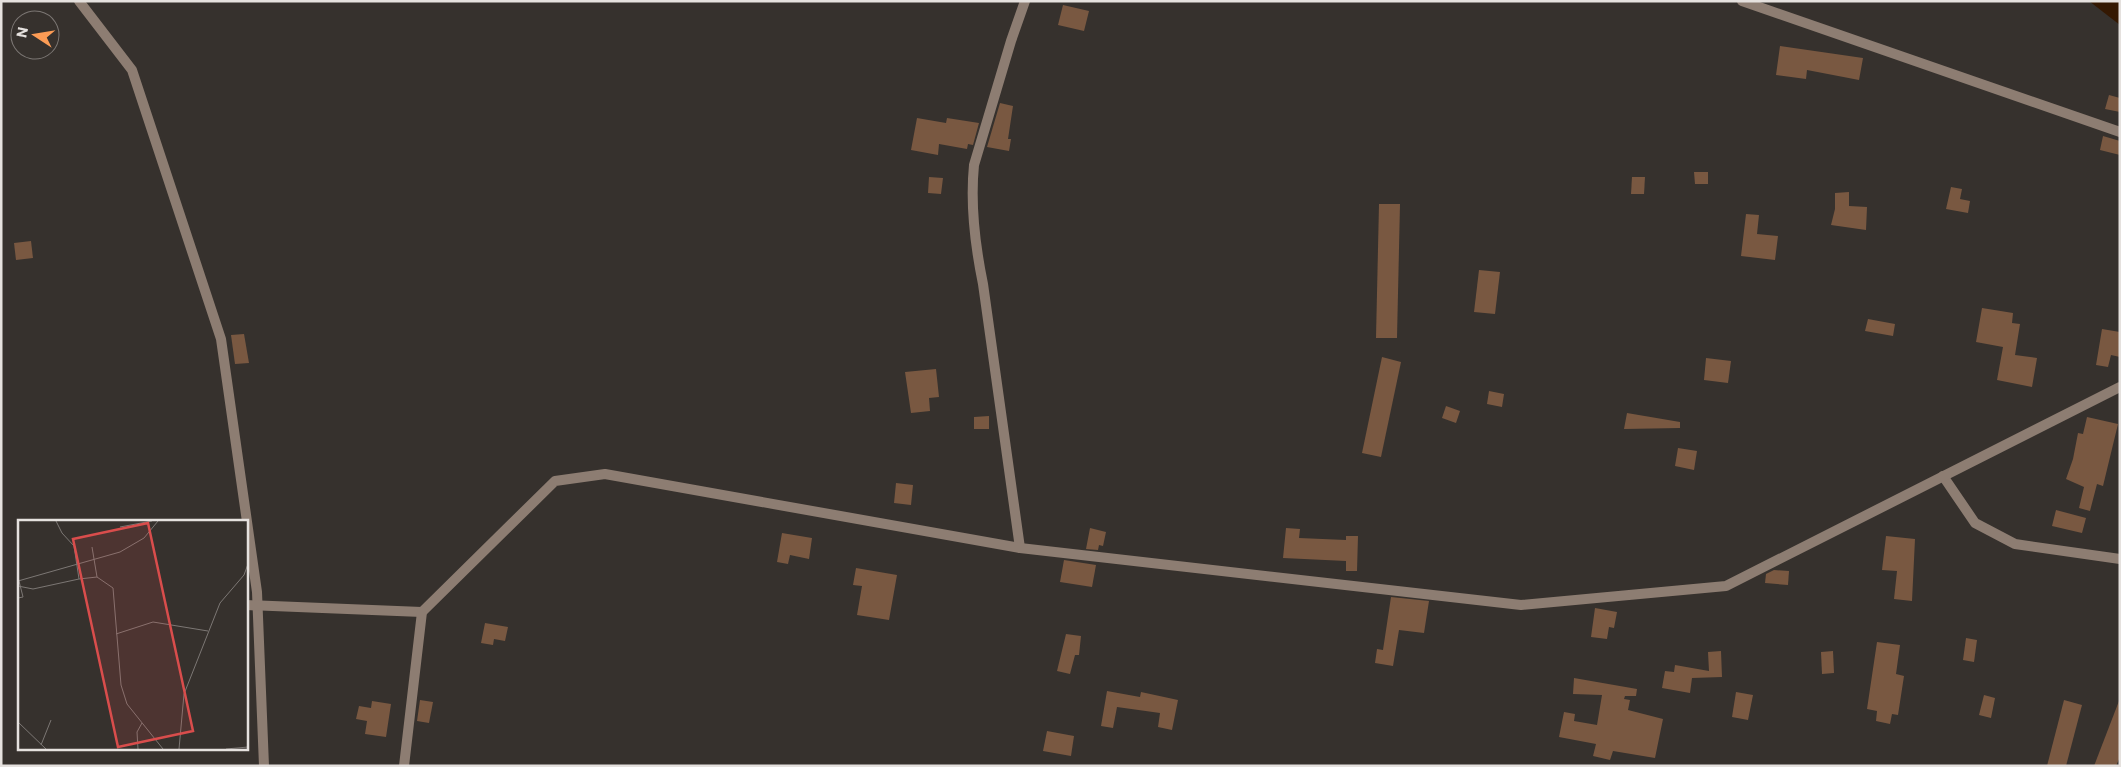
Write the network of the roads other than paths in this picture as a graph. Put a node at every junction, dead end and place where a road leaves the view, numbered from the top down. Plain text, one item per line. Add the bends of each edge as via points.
1 (79, 1) edge
2 (1025, 1) edge
3 (1742, 1) edge
4 (2120, 132) edge
5 (2120, 387) edge
6 (1943, 476) junction
7 (247, 520) edge
8 (248, 529) edge
9 (1020, 548) junction
10 (2120, 560) edge
11 (251, 605) edge
12 (422, 612) junction
13 (264, 766) edge
14 (404, 766) edge

1 - 7 street via 132,70 221,339
2 - 9 street via 974,165 972,185 976,248
3 - 4 street
5 - 6 street
6 - 9 street via 1726,586 1521,605
6 - 10 street via 1975,523 2015,544
8 - 11 street via 257,592
9 - 12 street via 605,474 555,481
11 - 12 street
11 - 13 street
12 - 14 street

